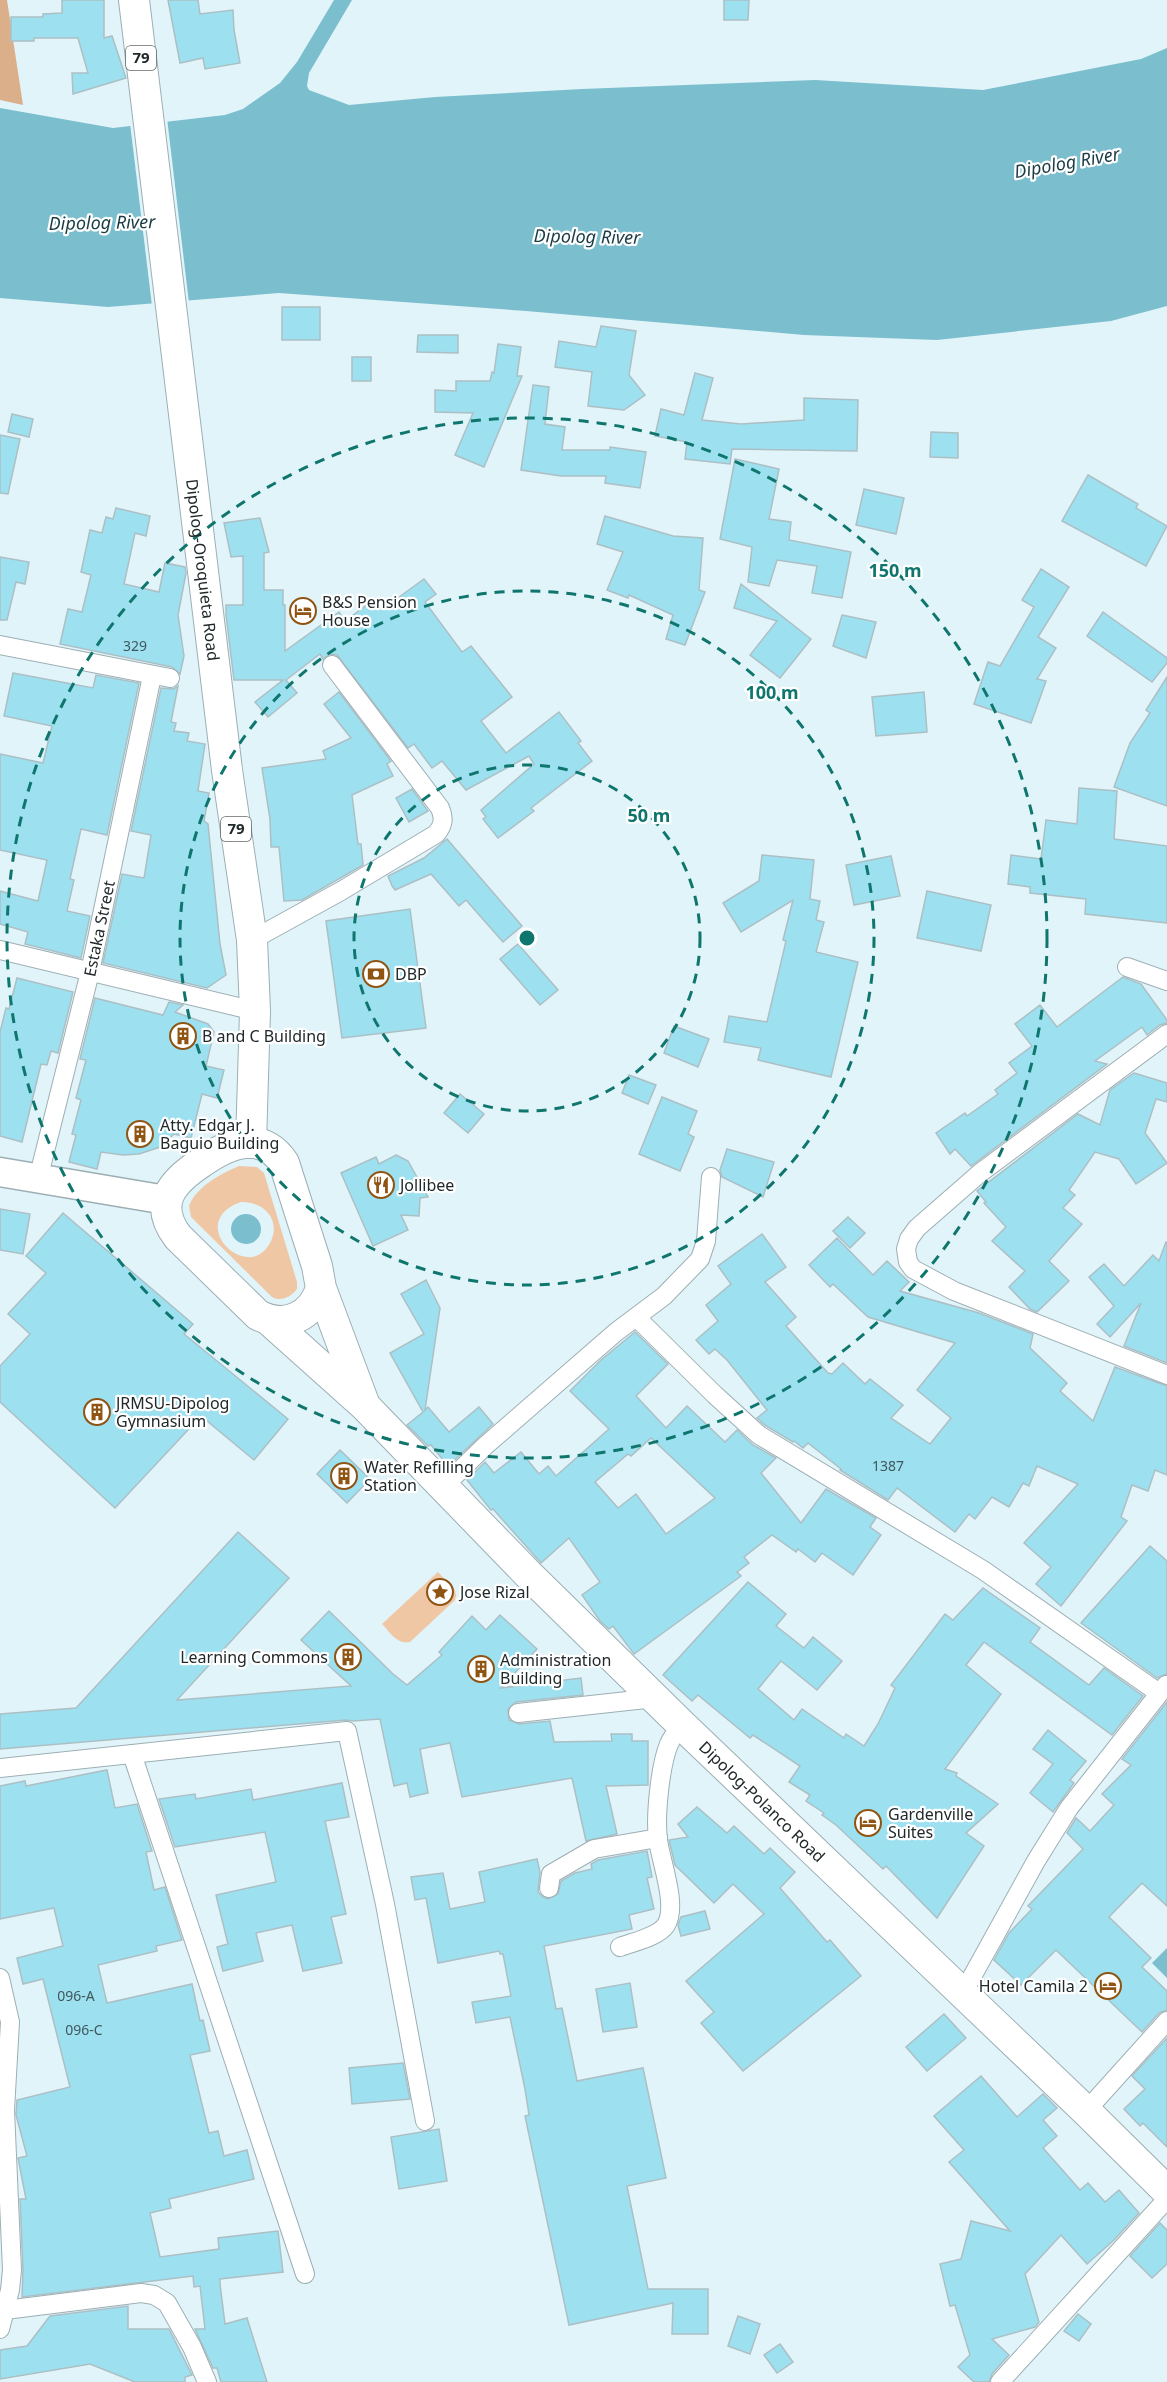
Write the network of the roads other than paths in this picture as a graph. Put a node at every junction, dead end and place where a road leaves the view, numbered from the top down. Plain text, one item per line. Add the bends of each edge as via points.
1 (134, 0) edge
2 (0, 645) edge
3 (332, 665) dead end
4 (252, 940) junction
5 (0, 950) edge
6 (1127, 967) dead end
7 (90, 972) junction
8 (1167, 981) edge
9 (255, 1011) junction
10 (1167, 1034) edge
11 (251, 1143) junction
12 (0, 1172) edge
13 (711, 1177) dead end
14 (38, 1179) junction
15 (166, 1200) junction
16 (321, 1288) junction
17 (634, 1319) junction
18 (270, 1321) junction
19 (1167, 1375) edge
20 (365, 1406) junction
21 (443, 1487) junction
22 (1163, 1689) edge
23 (655, 1698) junction
24 (518, 1713) dead end
25 (682, 1725) junction
26 (132, 1754) junction
27 (0, 1768) edge
28 (658, 1838) junction
29 (549, 1888) dead end
30 (620, 1947) dead end
31 (0, 1978) edge
32 (963, 1993) junction
33 (1167, 2021) edge
34 (3, 2110) edge
35 (1086, 2111) junction
36 (425, 2121) dead end
37 (1167, 2191) edge
38 (1167, 2199) edge
39 (305, 2274) dead end
40 (5, 2310) junction
41 (0, 2329) edge
42 (207, 2382) edge
43 (1000, 2382) edge

1 - 4 highway, Dipolog-Oroquieta Road / 79 via 227,770
2 - 7 street, Estaka Street via 161,677
3 - 4 street via 435,801 443,821 436,834
4 - 9 highway, Dipolog-Oroquieta Road / 79
5 - 7 street
6 - 8 street
7 - 9 street
7 - 14 street, Estaka Street
9 - 11 highway, Dipolog-Oroquieta Road / 79
10 - 19 street via 980,1173 917,1228 906,1249 913,1269 954,1291
11 - 15 highway via 234,1144 210,1156 182,1175
11 - 16 highway via 265,1145 284,1163
12 - 14 main road
13 - 17 street via 706,1241 700,1259 664,1296
14 - 15 main road
15 - 18 highway, Dipolog-Polanco Road via 165,1213 178,1237 258,1315
16 - 18 highway via 310,1309 284,1322
16 - 20 highway
17 - 21 street via 485,1446
17 - 22 street via 759,1435 983,1570
18 - 20 highway, Dipolog-Polanco Road
20 - 21 highway, Dipolog-Polanco Road
21 - 23 highway, Dipolog-Polanco Road
22 - 32 street via 1069,1808
23 - 24 street
23 - 25 highway, Dipolog-Polanco Road
25 - 28 street via 668,1746 657,1812
25 - 32 highway, Dipolog-Polanco Road
26 - 27 street
26 - 36 street via 347,1731 385,1904
26 - 39 street
28 - 29 street via 594,1849 552,1874
28 - 30 street via 670,1904 666,1925
31 - 34 street via 10,2022
32 - 35 highway, Dipolog-Polanco Road
33 - 35 street
34 - 40 street via 12,2270
35 - 37 highway, Dipolog-Polanco Road
38 - 43 street
40 - 41 street
40 - 42 street via 141,2293 154,2295 167,2303

